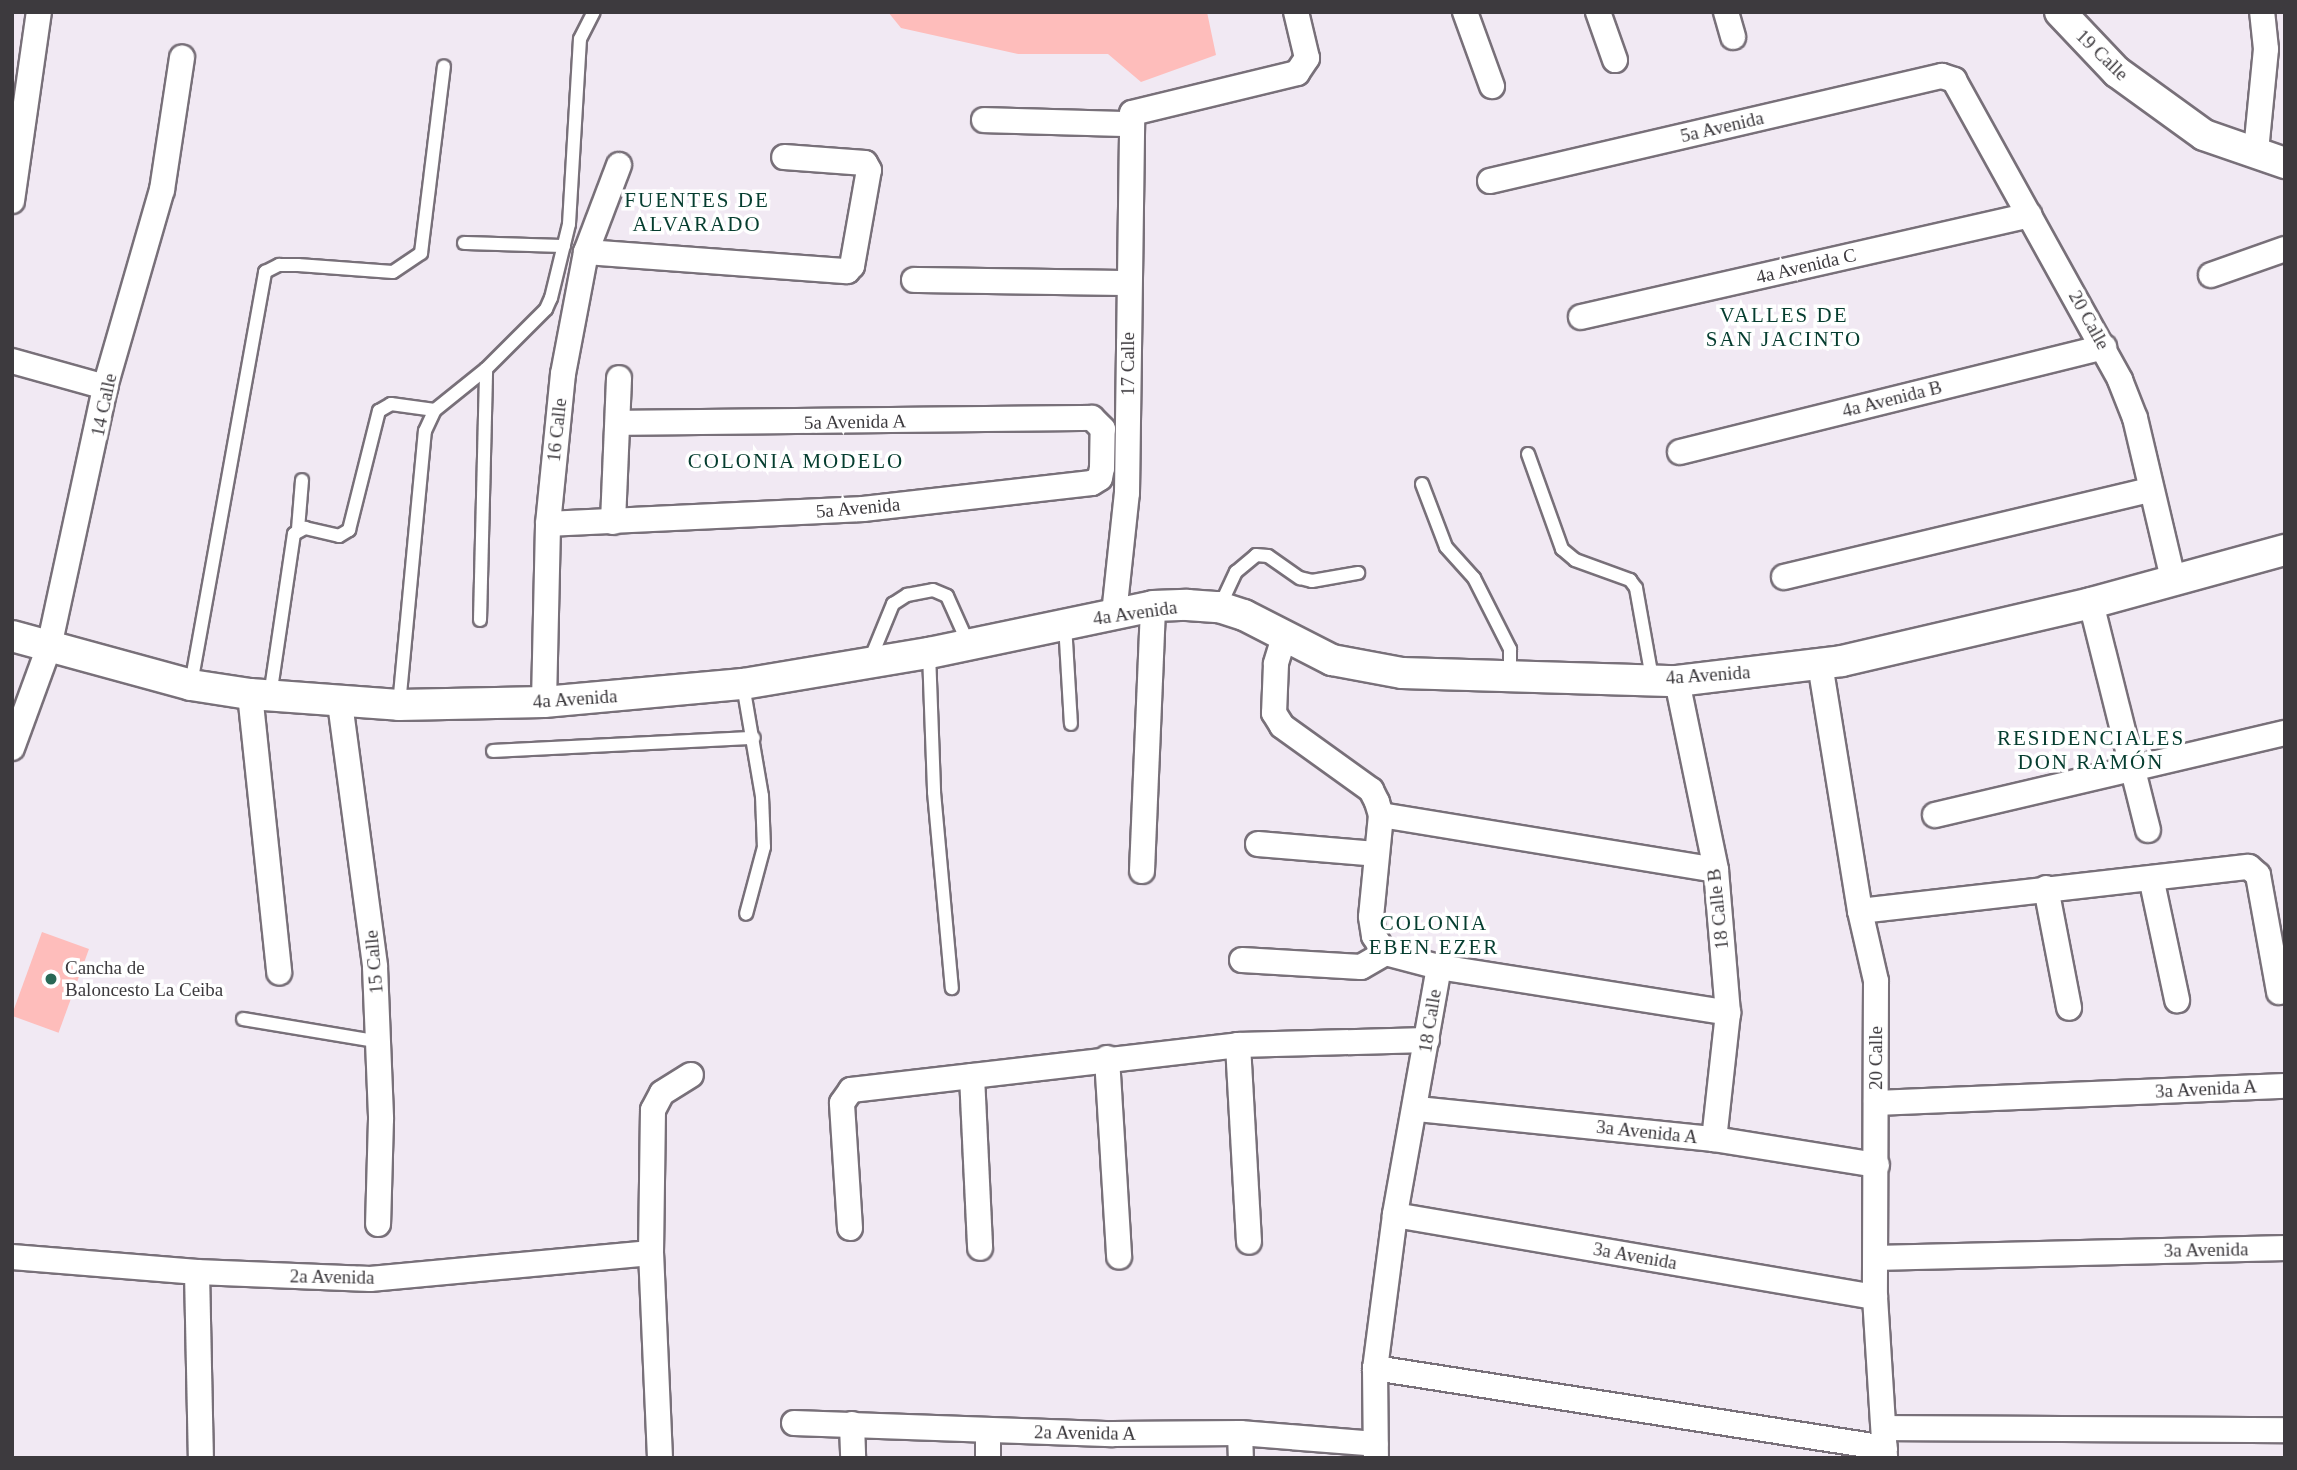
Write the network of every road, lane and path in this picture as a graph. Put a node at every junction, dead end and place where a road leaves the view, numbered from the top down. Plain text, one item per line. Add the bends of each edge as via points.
1 (39, 12) edge
2 (594, 12) edge
3 (1296, 12) edge
4 (1465, 12) edge
5 (1598, 12) edge
6 (1726, 12) edge
7 (2060, 12) edge
8 (2262, 12) edge
9 (1733, 37) dead end
10 (182, 58) dead end
11 (1615, 60) dead end
12 (444, 66) dead end
13 (1954, 80) joint
14 (1492, 86) dead end
15 (1130, 118) junction
16 (984, 120) dead end
17 (2256, 152) junction
18 (784, 156) dead end
19 (2285, 163) edge
20 (619, 165) dead end
21 (1490, 181) dead end
22 (12, 201) edge
23 (2030, 215) junction
24 (464, 243) dead end
25 (575, 249) junction
26 (2285, 249) edge
27 (2211, 275) dead end
28 (914, 280) dead end
29 (1128, 282) junction
30 (1581, 317) dead end
31 (2104, 347) junction
32 (12, 361) edge
33 (486, 369) junction
34 (619, 378) dead end
35 (105, 387) junction
36 (436, 410) junction
37 (1092, 418) joint
38 (618, 423) junction
39 (1681, 452) dead end
40 (1528, 454) dead end
41 (302, 480) dead end
42 (1422, 484) dead end
43 (2149, 490) junction
44 (613, 522) junction
45 (548, 524) junction
46 (298, 528) junction
47 (2285, 550) edge
48 (1358, 573) dead end
49 (1784, 577) dead end
50 (2173, 579) junction
51 (2091, 603) junction
52 (1153, 606) junction
53 (1219, 607) junction
54 (1114, 614) junction
55 (480, 620) dead end
56 (1065, 624) junction
57 (12, 636) edge
58 (1284, 637) junction
59 (968, 643) junction
60 (49, 647) junction
61 (929, 653) junction
62 (869, 661) junction
63 (1820, 664) junction
64 (1510, 677) junction
65 (1664, 680) junction
66 (743, 684) junction
67 (191, 685) junction
68 (260, 695) junction
69 (544, 702) junction
70 (340, 703) junction
71 (399, 705) junction
72 (1071, 724) dead end
73 (2285, 733) edge
74 (754, 738) junction
75 (12, 748) edge
76 (493, 751) dead end
77 (2133, 770) junction
78 (1381, 815) junction
79 (1935, 815) dead end
80 (2148, 830) dead end
81 (1258, 844) dead end
82 (1376, 854) junction
83 (1716, 870) junction
84 (1142, 871) dead end
85 (2152, 882) junction
86 (2046, 888) junction
87 (1860, 911) junction
88 (746, 914) dead end
89 (1385, 953) junction
90 (1242, 960) dead end
91 (1439, 967) junction
92 (279, 972) dead end
93 (952, 988) dead end
94 (2279, 992) dead end
95 (2177, 1000) dead end
96 (2069, 1008) dead end
97 (1728, 1013) junction
98 (243, 1019) dead end
99 (1427, 1040) junction
100 (380, 1042) junction
101 (1238, 1045) junction
102 (1107, 1058) junction
103 (691, 1075) dead end
104 (972, 1076) junction
105 (2285, 1086) edge
106 (1876, 1103) junction
107 (1417, 1109) junction
108 (1714, 1139) junction
109 (1877, 1165) junction
110 (1395, 1214) junction
111 (378, 1224) dead end
112 (850, 1228) dead end
113 (1249, 1242) dead end
114 (980, 1248) dead end
115 (2285, 1248) edge
116 (652, 1253) junction
117 (1119, 1257) dead end
118 (12, 1258) edge
119 (1876, 1258) junction
120 (197, 1272) junction
121 (1875, 1297) junction
122 (1375, 1368) junction
123 (794, 1423) dead end
124 (852, 1424) junction
125 (988, 1430) junction
126 (2285, 1430) edge
127 (1885, 1444) edge
128 (1114, 1446) edge
129 (1241, 1446) edge
130 (1376, 1451) edge
131 (201, 1458) edge
132 (660, 1458) edge
133 (853, 1458) edge
134 (988, 1458) edge

1 - 22 street
2 - 25 lane via 580,39 569,224
3 - 15 street via 1305,67
4 - 14 street
5 - 11 street
6 - 9 street
7 - 17 street, 19 Calle via 2095,51 2204,135
8 - 17 street via 2266,49
10 - 35 street, 14 Calle via 162,190
12 - 67 lane via 421,253 393,272 279,265 265,272
13 - 21 street, 5a Avenida via 1942,76
13 - 23 street, 20 Calle
15 - 16 street
15 - 29 street, 17 Calle
17 - 19 street
18 - 25 street via 865,163 869,170 852,266 847,271
20 - 25 street, 16 Calle
23 - 30 street, 4a Avenida C
23 - 31 street, 20 Calle
24 - 25 lane
25 - 33 lane via 546,309
25 - 45 street, 16 Calle
26 - 27 street
28 - 29 street
29 - 54 street, 17 Calle via 1127,493
31 - 39 street, 4a Avenida B
31 - 43 street, 20 Calle via 2135,418
32 - 35 street
33 - 36 lane
33 - 55 lane
34 - 38 street
35 - 60 street, 14 Calle
36 - 46 lane via 391,404 379,411 349,530 339,536
36 - 71 lane via 425,431
37 - 38 street, 5a Avenida A
37 - 44 street, 5a Avenida via 1103,429 1100,478 1091,483 863,509
38 - 44 street
40 - 65 lane via 1562,549 1575,560 1630,580 1636,588
41 - 46 lane
42 - 64 lane via 1447,547 1474,578 1510,649
43 - 49 street
43 - 50 street, 20 Calle
44 - 45 street, 5a Avenida
45 - 69 street, 16 Calle
46 - 68 lane
47 - 50 street, 4a Avenida
48 - 53 lane via 1300,579 1268,556 1256,555 1236,572
50 - 51 street, 4a Avenida
51 - 63 street, 4a Avenida
51 - 77 street
52 - 53 street, 4a Avenida
52 - 54 street, 4a Avenida
52 - 84 street
53 - 58 street, 4a Avenida
54 - 56 street, 4a Avenida
56 - 59 street, 4a Avenida
56 - 72 lane
57 - 60 street, 4a Avenida
58 - 64 street, 4a Avenida via 1332,660 1402,673
58 - 78 street via 1276,664 1274,713 1282,726 1371,790
59 - 61 street, 4a Avenida
59 - 62 lane via 947,596 933,590 907,595 893,604
60 - 67 street, 4a Avenida
60 - 75 street, 14 Calle
61 - 62 street, 4a Avenida
61 - 93 lane via 934,792
62 - 66 street, 4a Avenida
63 - 65 street, 4a Avenida
63 - 87 street, 20 Calle
64 - 65 street, 4a Avenida
65 - 83 street, 18 Calle B
66 - 69 street, 4a Avenida
66 - 74 lane
67 - 68 street, 4a Avenida
68 - 70 street, 4a Avenida
68 - 92 street
69 - 71 street, 4a Avenida
70 - 71 street, 4a Avenida
70 - 100 street, 15 Calle via 375,967
73 - 77 street
74 - 76 lane
74 - 88 lane via 764,847
77 - 79 street
77 - 80 street
78 - 82 street
78 - 83 street
81 - 82 street
82 - 89 street via 1371,917 1374,936
83 - 97 street, 18 Calle B
85 - 86 street
85 - 94 street via 2254,869
85 - 95 street
86 - 87 street
86 - 96 street
87 - 106 street, 20 Calle via 1876,981
89 - 90 street via 1361,967
89 - 91 street, 18 Calle
91 - 97 street
91 - 99 street, 18 Calle
97 - 108 street, 18 Calle B
98 - 100 lane
99 - 101 street
99 - 107 street, 18 Calle
100 - 111 street, 15 Calle
101 - 102 street
101 - 113 street
102 - 104 street
102 - 117 street
103 - 116 street via 662,1093 653,1110
104 - 112 street via 851,1090 844,1095
104 - 114 street
105 - 106 street, 3a Avenida A
106 - 109 street, 20 Calle
107 - 108 street, 3a Avenida A
107 - 110 street, 18 Calle
108 - 109 street, 3a Avenida A
109 - 119 street, 20 Calle
110 - 121 street, 3a Avenida
110 - 122 street, 18 Calle
115 - 119 street, 3a Avenida
116 - 120 street, 2a Avenida via 370,1279
116 - 132 street
118 - 120 street, 2a Avenida
119 - 121 street, 20 Calle
120 - 131 street
121 - 127 street, 20 Calle
122 - 127 street
122 - 130 street, 18 Calle
123 - 124 street, 2a Avenida A
124 - 125 street, 2a Avenida A
124 - 133 street
125 - 128 street, 2a Avenida A
125 - 134 street
126 - 127 street
128 - 129 street, 2a Avenida A
129 - 130 street, 2a Avenida A

